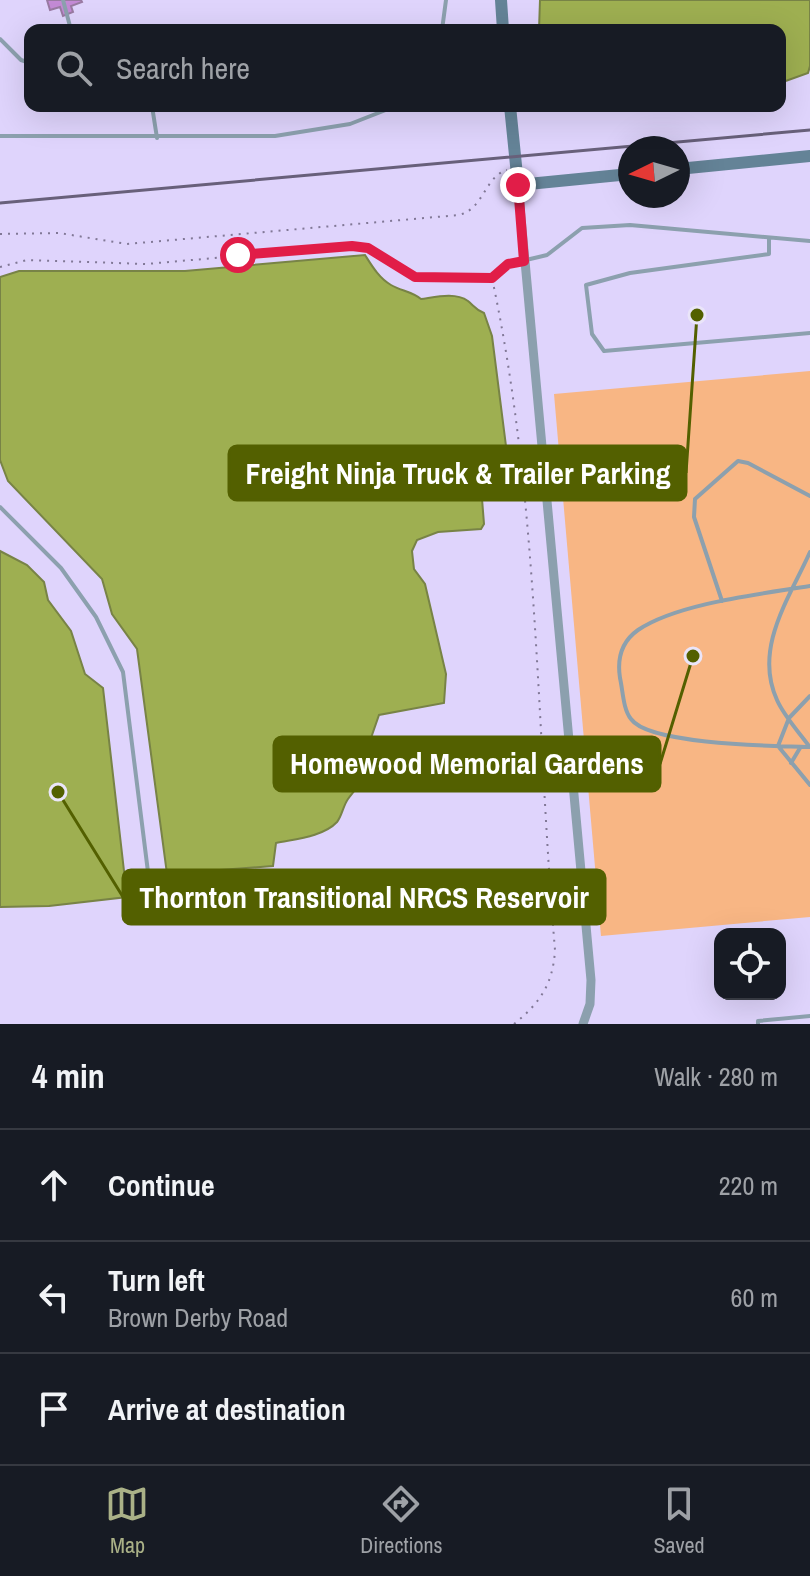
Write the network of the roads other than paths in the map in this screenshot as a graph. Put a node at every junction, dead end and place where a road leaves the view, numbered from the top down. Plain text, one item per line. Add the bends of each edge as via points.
1 (63, 0) edge
2 (446, 0) edge
3 (501, 0) edge
4 (69, 24) edge
5 (443, 24) edge
6 (503, 24) edge
7 (0, 39) edge
8 (24, 61) edge
9 (153, 112) edge
10 (381, 112) edge
11 (511, 112) edge
12 (0, 136) edge
13 (157, 138) junction
14 (810, 156) edge
15 (690, 168) edge
16 (618, 175) edge
17 (518, 185) junction
18 (769, 238) junction
19 (810, 241) edge
20 (524, 261) junction
21 (810, 333) edge
22 (810, 496) edge
23 (0, 507) edge
24 (810, 552) edge
25 (810, 586) edge
26 (794, 588) junction
27 (722, 601) junction
28 (810, 696) edge
29 (789, 718) junction
30 (778, 746) junction
31 (801, 747) junction
32 (810, 747) edge
33 (791, 763) junction
34 (810, 785) edge
35 (149, 880) dead end
36 (810, 1016) edge
37 (583, 1024) edge
38 (758, 1024) edge

1 - 4 lane
2 - 5 lane
3 - 6 street
7 - 8 lane
9 - 13 lane
10 - 13 lane via 350,124 275,136
11 - 17 street
12 - 13 lane
14 - 15 street
16 - 17 street
17 - 20 street
18 - 19 lane
18 - 20 lane via 630,225 582,228 547,255
18 - 21 lane via 769,254 630,273 586,285 592,334 604,351
20 - 37 street via 591,980
22 - 27 lane via 738,461 695,499 694,517
23 - 35 lane via 61,568 96,617 123,672
24 - 26 lane
25 - 26 lane
26 - 27 lane
26 - 29 lane via 778,617 771,662 773,692
27 - 30 lane via 650,624 630,638 618,663 626,710 635,724 654,732
28 - 29 lane
29 - 30 lane
29 - 32 lane
30 - 31 lane
30 - 33 lane
31 - 32 lane
31 - 33 lane
33 - 34 lane
36 - 38 lane

